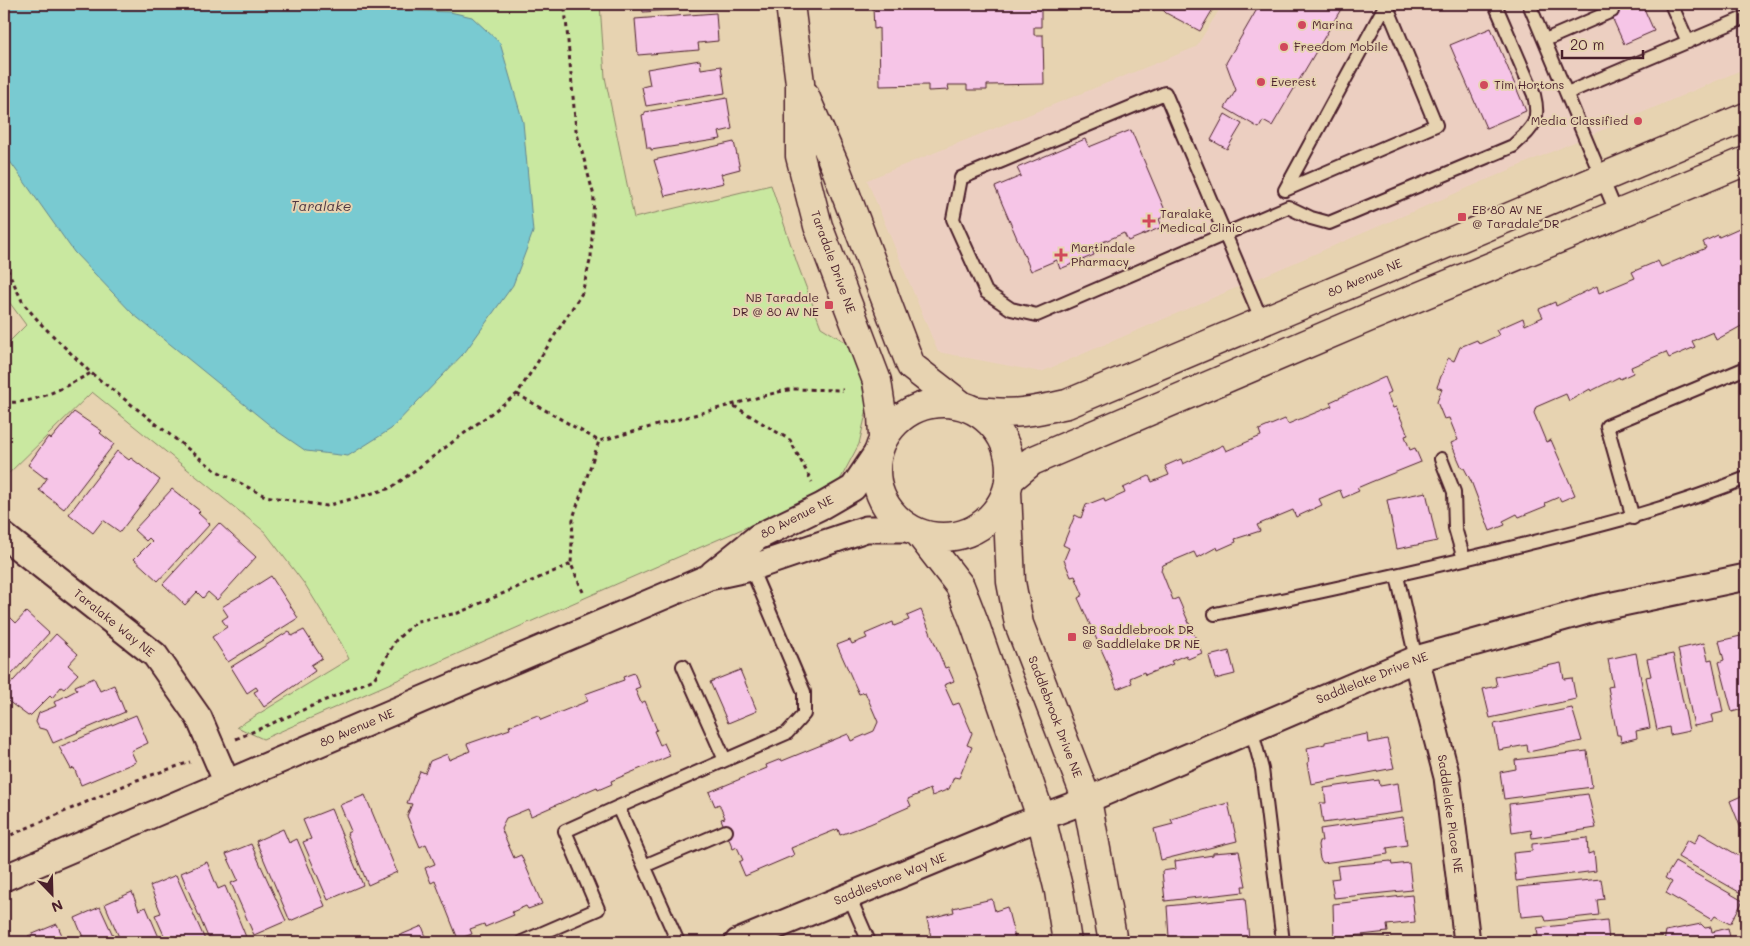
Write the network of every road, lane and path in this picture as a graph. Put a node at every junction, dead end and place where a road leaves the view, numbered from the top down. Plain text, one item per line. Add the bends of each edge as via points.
1 (562, 4) edge
2 (790, 4) edge
3 (1387, 4) edge
4 (1495, 4) edge
5 (1671, 4) edge
6 (1534, 5) edge
7 (1612, 10) dead end
8 (1746, 17) edge
9 (1545, 40) junction
10 (1688, 42) junction
11 (800, 83) junction
12 (1567, 93) junction
13 (1746, 117) edge
14 (1746, 161) edge
15 (1601, 178) junction
16 (1285, 190) junction
17 (1288, 207) junction
18 (1617, 214) junction
19 (1225, 235) junction
20 (4, 262) edge
21 (1262, 321) junction
22 (1746, 368) edge
23 (91, 373) junction
24 (843, 390) dead end
25 (517, 394) junction
26 (4, 402) edge
27 (733, 406) junction
28 (969, 408) junction
29 (599, 441) junction
30 (880, 444) junction
31 (1441, 459) dead end
32 (1746, 478) edge
33 (1008, 486) junction
34 (814, 487) dead end
35 (1632, 518) junction
36 (914, 531) junction
37 (4, 536) edge
38 (1464, 559) junction
39 (571, 564) junction
40 (751, 568) junction
41 (709, 576) junction
42 (1397, 576) junction
43 (1746, 577) edge
44 (583, 592) dead end
45 (1215, 614) dead end
46 (1416, 659) junction
47 (683, 666) dead end
48 (1251, 728) junction
49 (242, 735) dead end
50 (725, 760) junction
51 (184, 764) dead end
52 (227, 783) junction
53 (1087, 800) junction
54 (618, 807) junction
55 (1041, 817) junction
56 (726, 831) dead end
57 (4, 838) edge
58 (644, 866) junction
59 (4, 878) edge
60 (849, 896) junction
61 (522, 942) edge
62 (678, 942) edge
63 (738, 942) edge
64 (869, 942) edge
65 (1066, 942) edge
66 (1113, 942) edge
67 (1283, 942) edge
68 (1467, 942) edge

1 - 25 path via 565,8 576,130 594,196 591,258 582,293
2 - 11 street, Taradale Drive NE
3 - 16 lane
3 - 16 lane via 1436,125
4 - 17 lane via 1534,96 1538,111 1531,129 1513,146 1329,223
5 - 10 lane
6 - 9 lane
7 - 9 lane
8 - 10 lane
9 - 12 lane
10 - 12 lane
11 - 28 street, Taradale Drive NE via 911,366
11 - 30 street, Taradale Drive NE via 800,156 818,226 877,381 882,414
12 - 15 lane
13 - 15 street, 80 Avenue NE
14 - 18 street
15 - 18 lane
15 - 21 street, 80 Avenue NE
16 - 17 lane
17 - 19 lane
18 - 33 street via 1032,461
19 - 19 lane via 1164,93 961,178 953,219 986,292 1011,309 1036,315
19 - 21 lane
20 - 23 path via 23,302
21 - 28 street, 80 Avenue NE via 1067,404 1008,415
22 - 35 lane via 1607,426
23 - 25 path via 215,470 265,496 326,506 391,488
23 - 26 path via 48,395 16,403
24 - 27 path via 793,389
25 - 29 path
27 - 29 path
27 - 34 path via 790,440
28 - 30 street via 937,402 906,412 893,423
28 - 33 street via 996,426 1004,439 1011,468
29 - 39 path via 573,518
30 - 36 street via 875,460 876,485 886,507 897,520
30 - 41 street, 80 Avenue NE via 853,488 758,537
31 - 38 lane via 1454,492 1455,528
32 - 35 lane via 1694,499
33 - 36 street via 1000,506 982,525 960,535 942,538
33 - 53 street, Saddlebrook Drive NE via 1011,582 1019,624
35 - 38 lane
36 - 40 street, 80 Avenue NE via 866,529
36 - 55 street via 960,586
37 - 52 street, Taralake Way NE via 155,655 199,718
38 - 42 lane
39 - 44 path
39 - 49 path via 458,613 417,621 396,640 374,679
40 - 41 street, 80 Avenue NE
40 - 50 lane via 804,692 804,714 787,733
41 - 52 street, 80 Avenue NE
42 - 45 lane
42 - 46 lane
43 - 46 street, Saddlelake Drive NE via 1594,609
46 - 48 street, Saddlelake Drive NE
46 - 68 street, Saddlelake Place NE via 1447,777
47 - 50 lane
48 - 53 street, Saddlelake Drive NE
48 - 67 lane via 1262,769
50 - 54 lane
51 - 57 path via 137,780
52 - 59 street, 80 Avenue NE
53 - 55 street, Saddlelake Drive NE
53 - 66 street, Saddlebrook Drive NE
54 - 58 lane
54 - 61 lane via 565,831 598,909
55 - 60 street, Saddlestone Way NE
55 - 65 street via 1059,891
56 - 58 lane
58 - 62 lane
60 - 63 street, Saddlestone Way NE
60 - 64 lane

